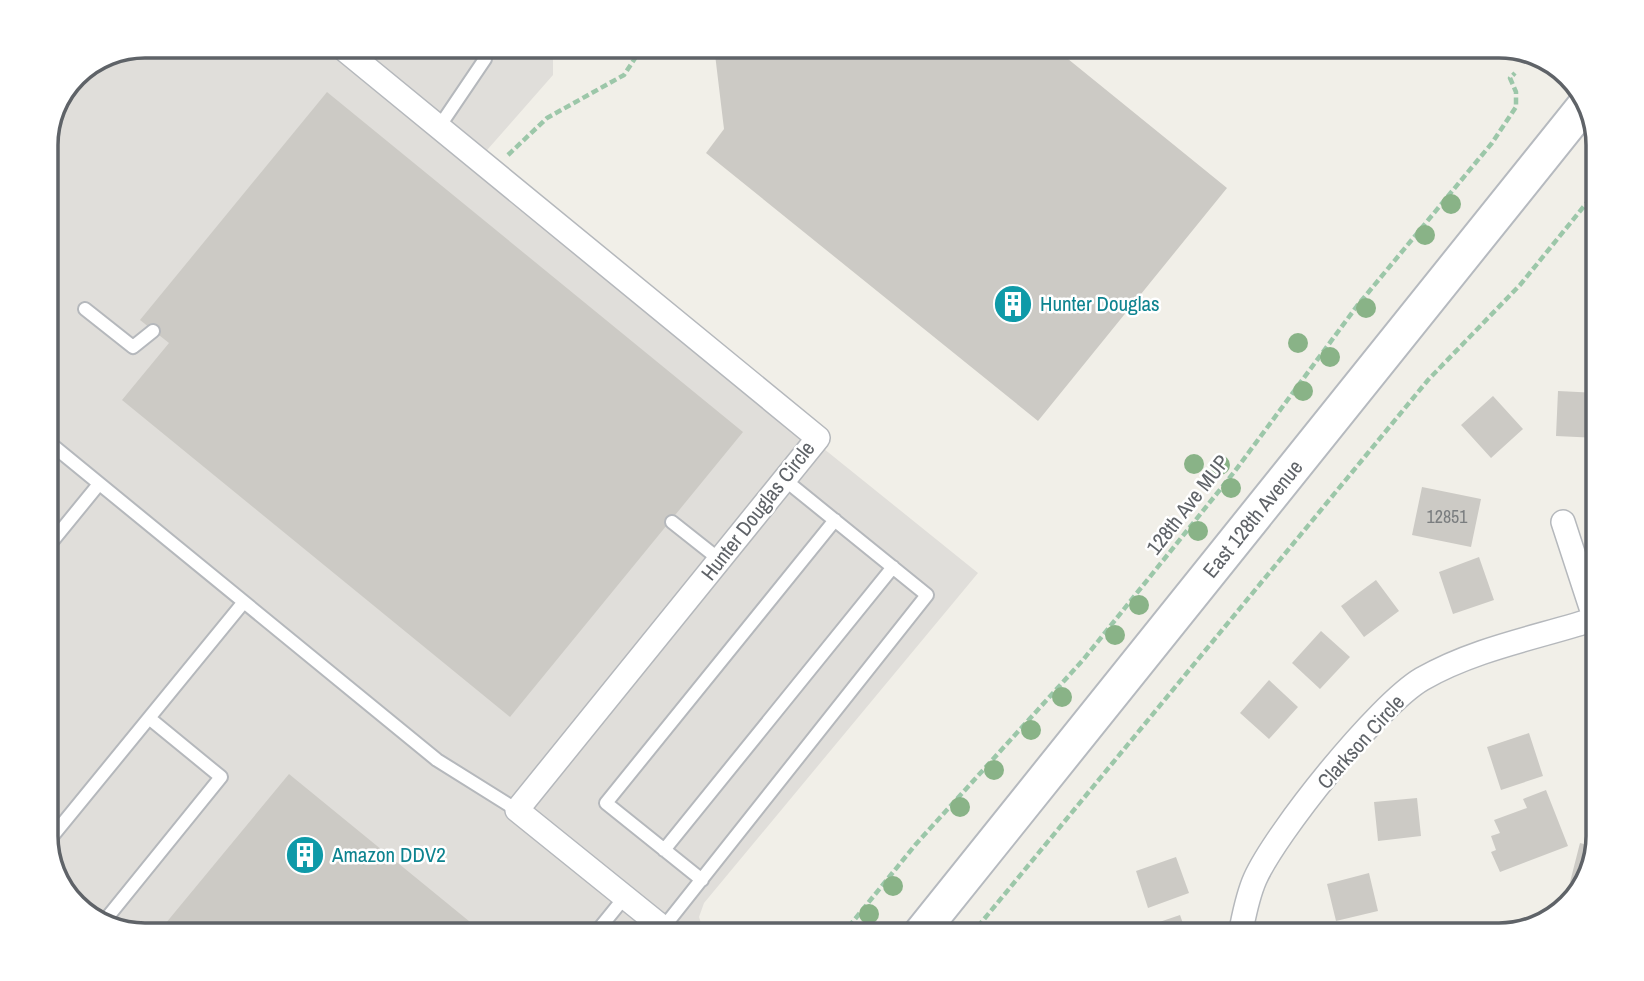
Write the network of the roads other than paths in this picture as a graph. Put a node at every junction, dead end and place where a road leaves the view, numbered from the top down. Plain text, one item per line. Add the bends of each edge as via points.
1 (355, 58) edge
2 (485, 58) edge
3 (1580, 111) edge
4 (439, 127) junction
5 (85, 309) dead end
6 (153, 331) dead end
7 (58, 450) edge
8 (785, 480) junction
9 (99, 484) junction
10 (835, 520) junction
11 (672, 522) dead end
12 (1563, 522) dead end
13 (58, 534) edge
14 (720, 560) junction
15 (893, 567) junction
16 (1586, 590) edge
17 (243, 603) junction
18 (1586, 625) edge
19 (149, 718) junction
20 (516, 810) junction
21 (58, 829) edge
22 (664, 850) junction
23 (702, 880) junction
24 (624, 898) junction
25 (109, 916) edge
26 (604, 923) edge
27 (656, 923) edge
28 (673, 923) edge
29 (929, 923) edge
30 (1243, 923) edge

1 - 4 street, Hunter Douglas Circle
2 - 4 lane
3 - 29 main road, East 128th Avenue
4 - 8 street, Hunter Douglas Circle via 818,439
5 - 6 lane via 132,347
7 - 9 lane
8 - 10 lane
8 - 14 street, Hunter Douglas Circle
9 - 13 lane
9 - 17 lane
10 - 15 lane
10 - 22 lane via 606,803
11 - 14 lane
12 - 16 street
14 - 20 street, Hunter Douglas Circle
15 - 22 lane
15 - 23 lane via 928,595
17 - 19 lane
17 - 20 lane via 437,760
18 - 30 street, Clarkson Circle via 1474,656 1420,680 1401,694 1367,729 1267,857 1247,901
19 - 21 lane
19 - 25 lane via 221,778
20 - 24 street
22 - 23 lane
23 - 28 lane
24 - 26 lane
24 - 27 street

